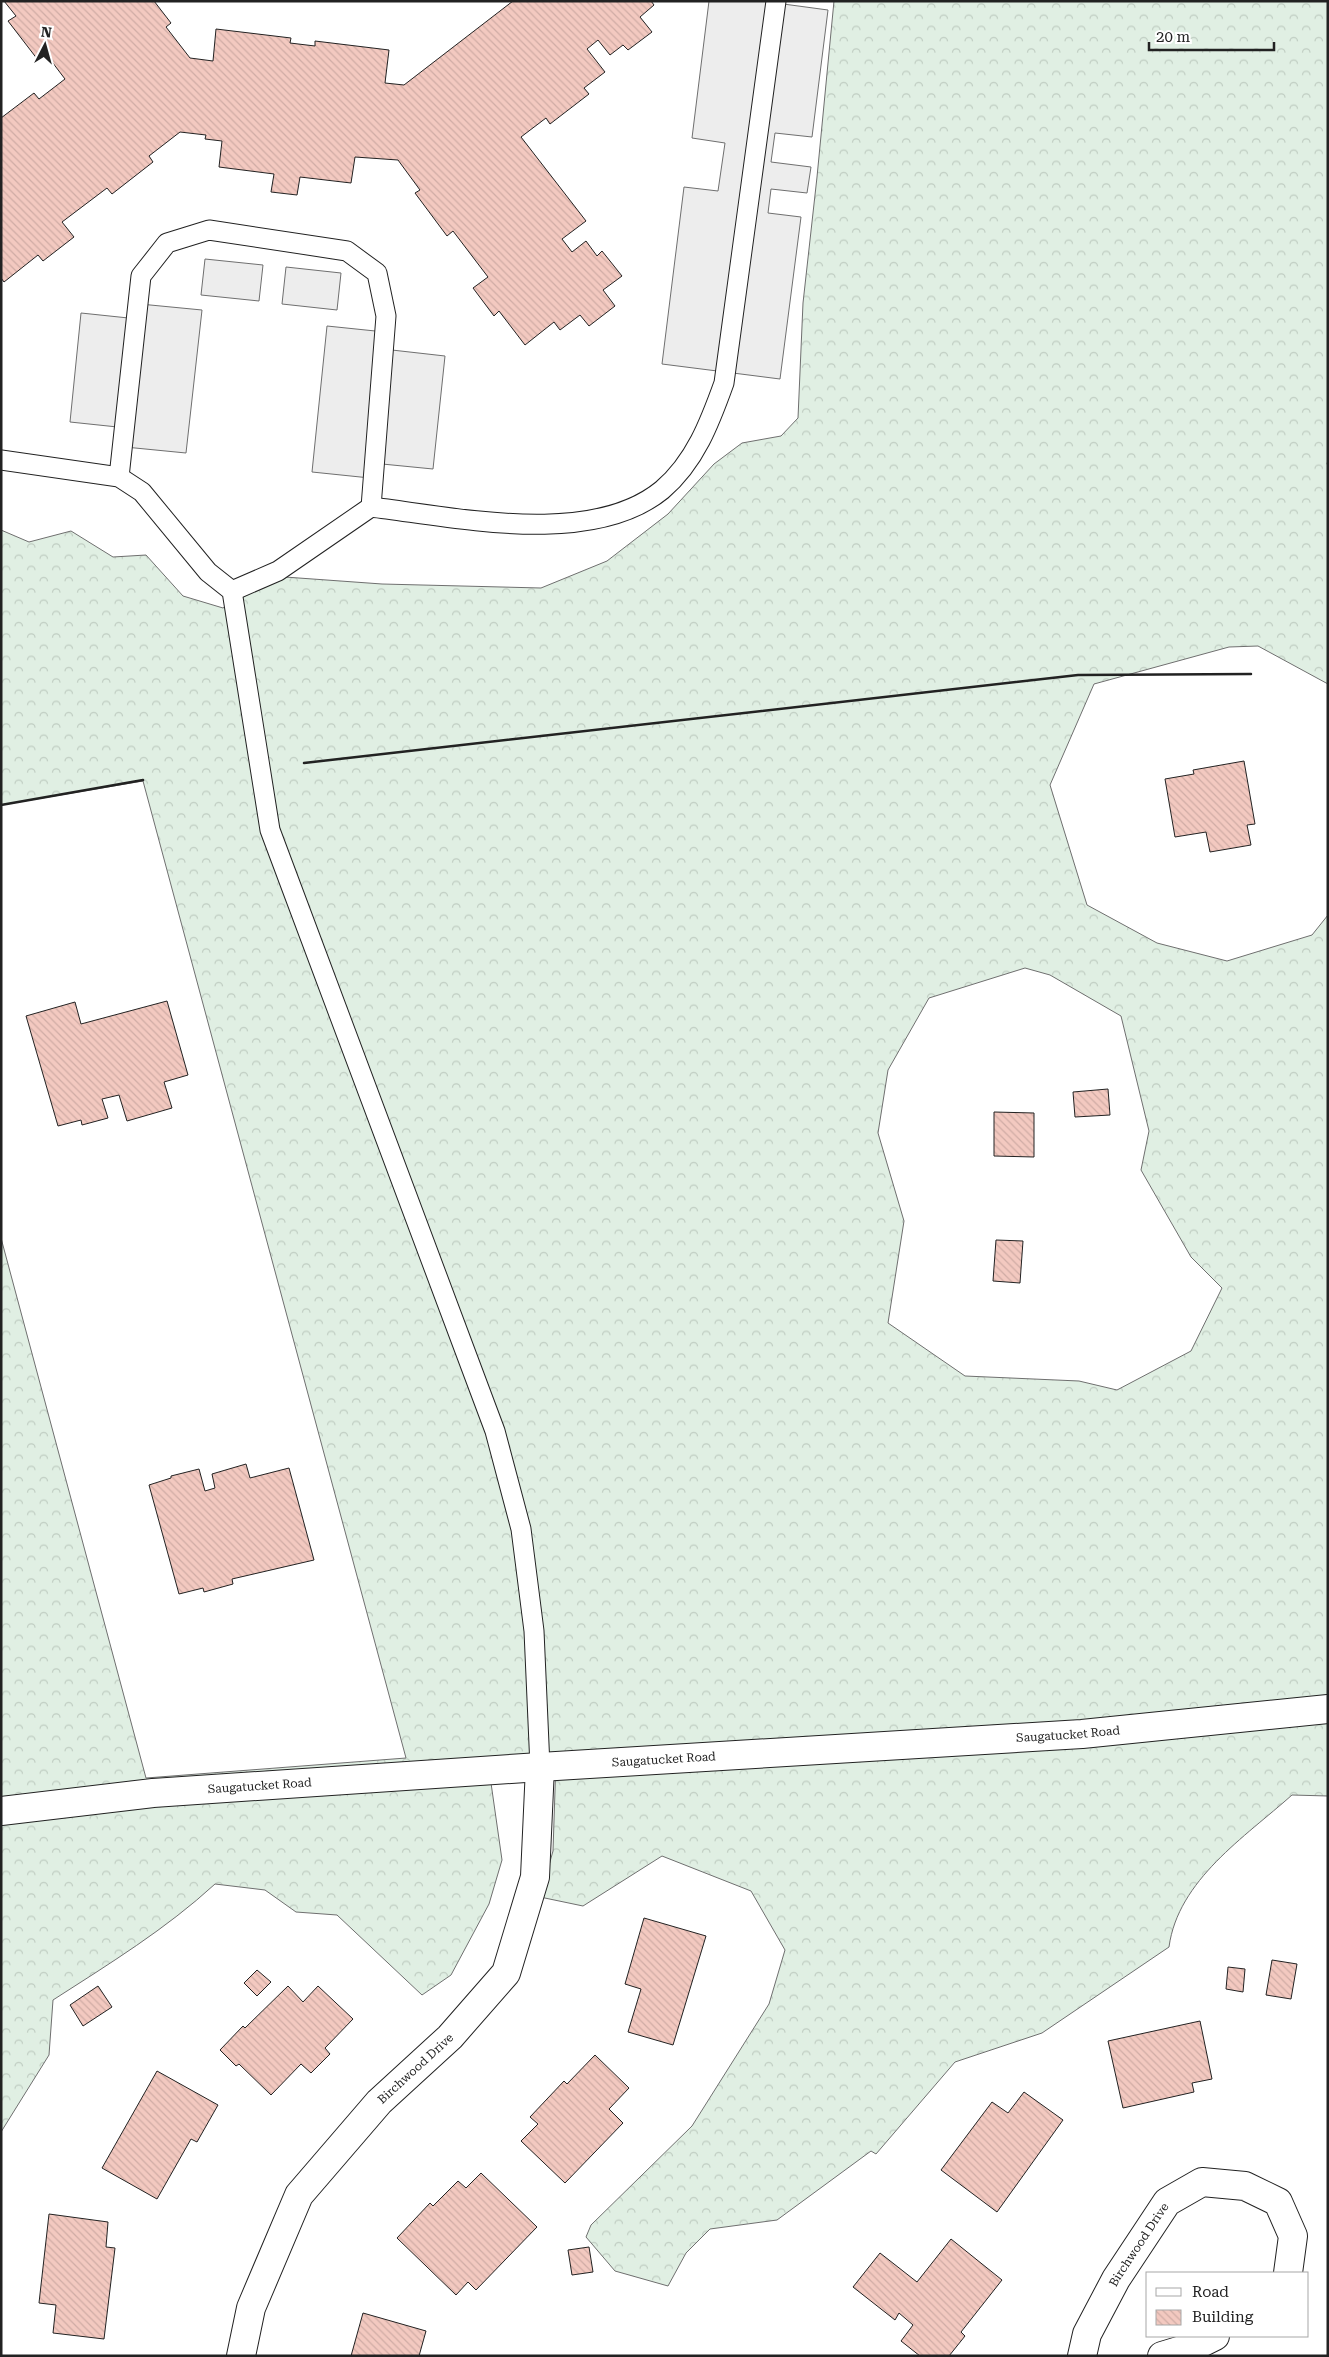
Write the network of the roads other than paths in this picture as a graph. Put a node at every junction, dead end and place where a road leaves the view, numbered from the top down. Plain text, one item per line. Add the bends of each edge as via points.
1 (776, 1) edge
2 (1, 460) edge
3 (119, 477) junction
4 (371, 507) junction
5 (232, 591) junction
6 (1328, 1709) edge
7 (540, 1767) junction
8 (1, 1812) edge
9 (1288, 2272) edge
10 (1213, 2337) edge
11 (241, 2356) edge
12 (1082, 2356) edge
13 (1162, 2356) edge

1 - 4 lane via 724,383 705,434 684,465 662,489 631,510 575,523 523,525
2 - 3 lane
3 - 4 lane via 141,276 167,243 209,230 347,251 377,273 386,316
3 - 5 lane via 142,492 208,572
4 - 5 lane via 278,571
5 - 7 lane via 270,830 495,1431 521,1529 534,1631
6 - 7 street, Saugatucket Road via 1082,1734
7 - 8 street, Saugatucket Road via 153,1793
7 - 11 street, Birchwood Drive via 534,1877 506,1973 450,2037 379,2102 299,2195 250,2308
9 - 12 street, Birchwood Drive via 1293,2236 1278,2202 1245,2186 1202,2182 1167,2202 1143,2236 1087,2334
10 - 13 street

